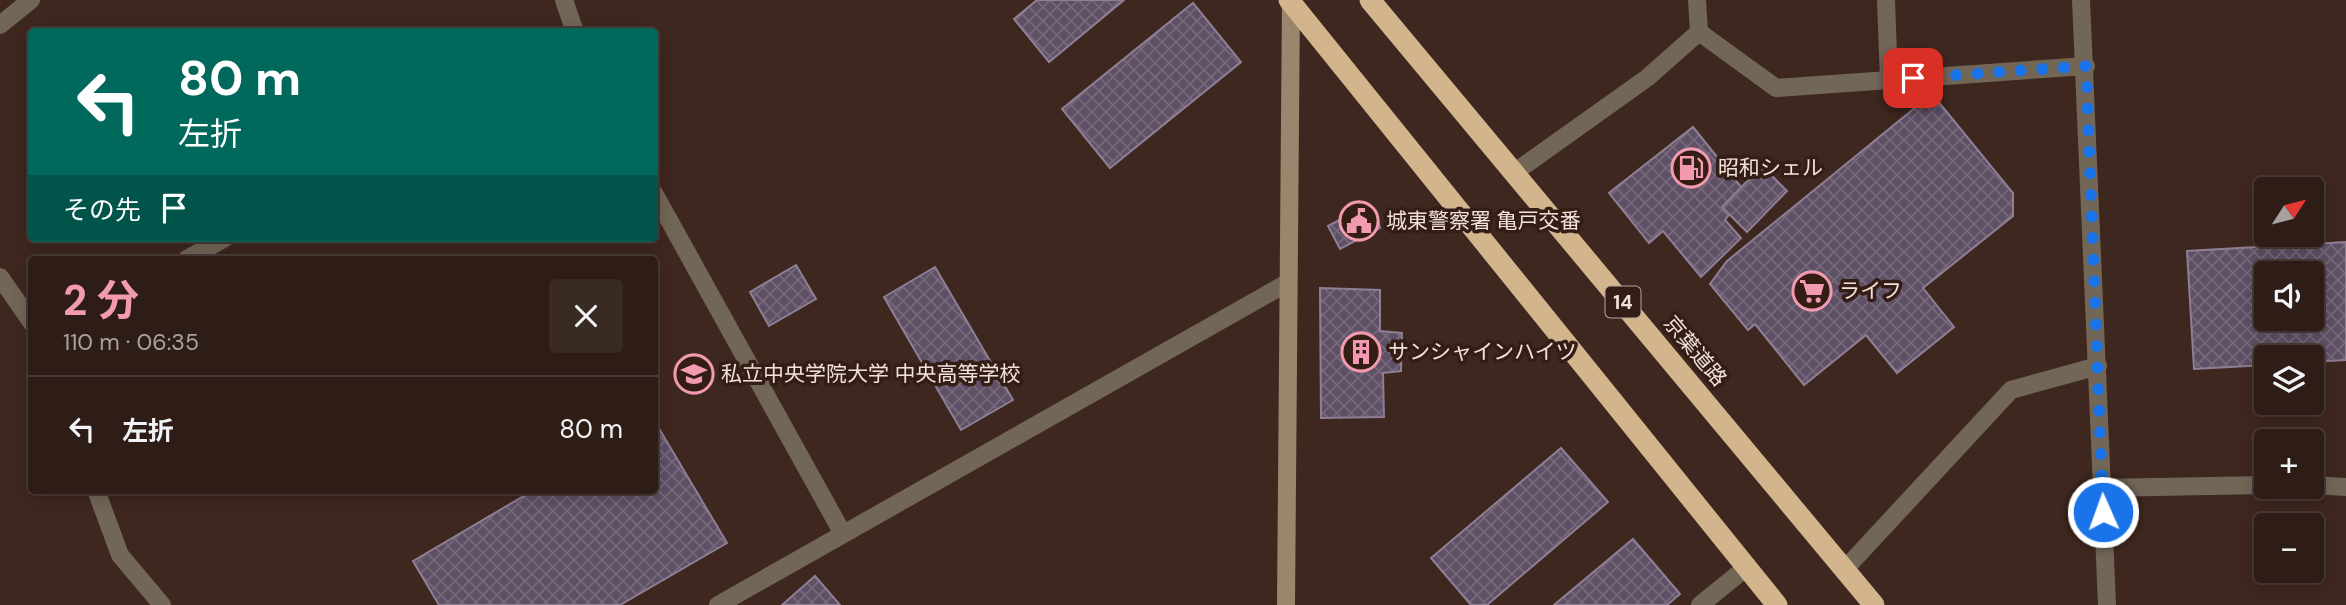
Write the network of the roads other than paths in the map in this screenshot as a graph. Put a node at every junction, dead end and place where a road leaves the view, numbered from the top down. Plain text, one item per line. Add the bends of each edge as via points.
1 (31, 0) edge
2 (564, 0) edge
3 (1370, 0) edge
4 (1697, 0) edge
5 (1886, 0) edge
6 (2081, 0) edge
7 (1290, 1) edge
8 (0, 25) edge
9 (574, 28) edge
10 (1699, 32) junction
11 (2086, 66) junction
12 (1889, 80) junction
13 (1515, 172) junction
14 (658, 200) edge
15 (218, 242) edge
16 (192, 256) edge
17 (0, 277) edge
18 (1287, 284) junction
19 (28, 317) edge
20 (2098, 366) junction
21 (2254, 485) edge
22 (2324, 486) edge
23 (2346, 487) edge
24 (2102, 488) junction
25 (97, 494) edge
26 (843, 534) junction
27 (1747, 567) junction
28 (1845, 569) junction
29 (162, 605) edge
30 (718, 605) edge
31 (1286, 605) edge
32 (1700, 605) edge
33 (1777, 605) edge
34 (1874, 605) edge
35 (2107, 605) edge

1 - 8 street
2 - 9 street
3 - 13 highway, 京葉道路 / 14
4 - 10 street
5 - 12 street
6 - 11 street
7 - 18 street
7 - 27 highway
10 - 12 street via 1776,88
10 - 13 street via 1647,78
11 - 12 street
11 - 20 street
13 - 28 highway, 京葉道路 / 14
14 - 26 street
15 - 16 street
17 - 19 street
18 - 26 street
18 - 31 street
20 - 24 street
20 - 28 street via 2011,390
21 - 24 street
22 - 23 street
24 - 35 street
25 - 29 street via 120,555
26 - 30 street
27 - 32 street
27 - 33 highway
28 - 34 highway, 京葉道路 / 14

